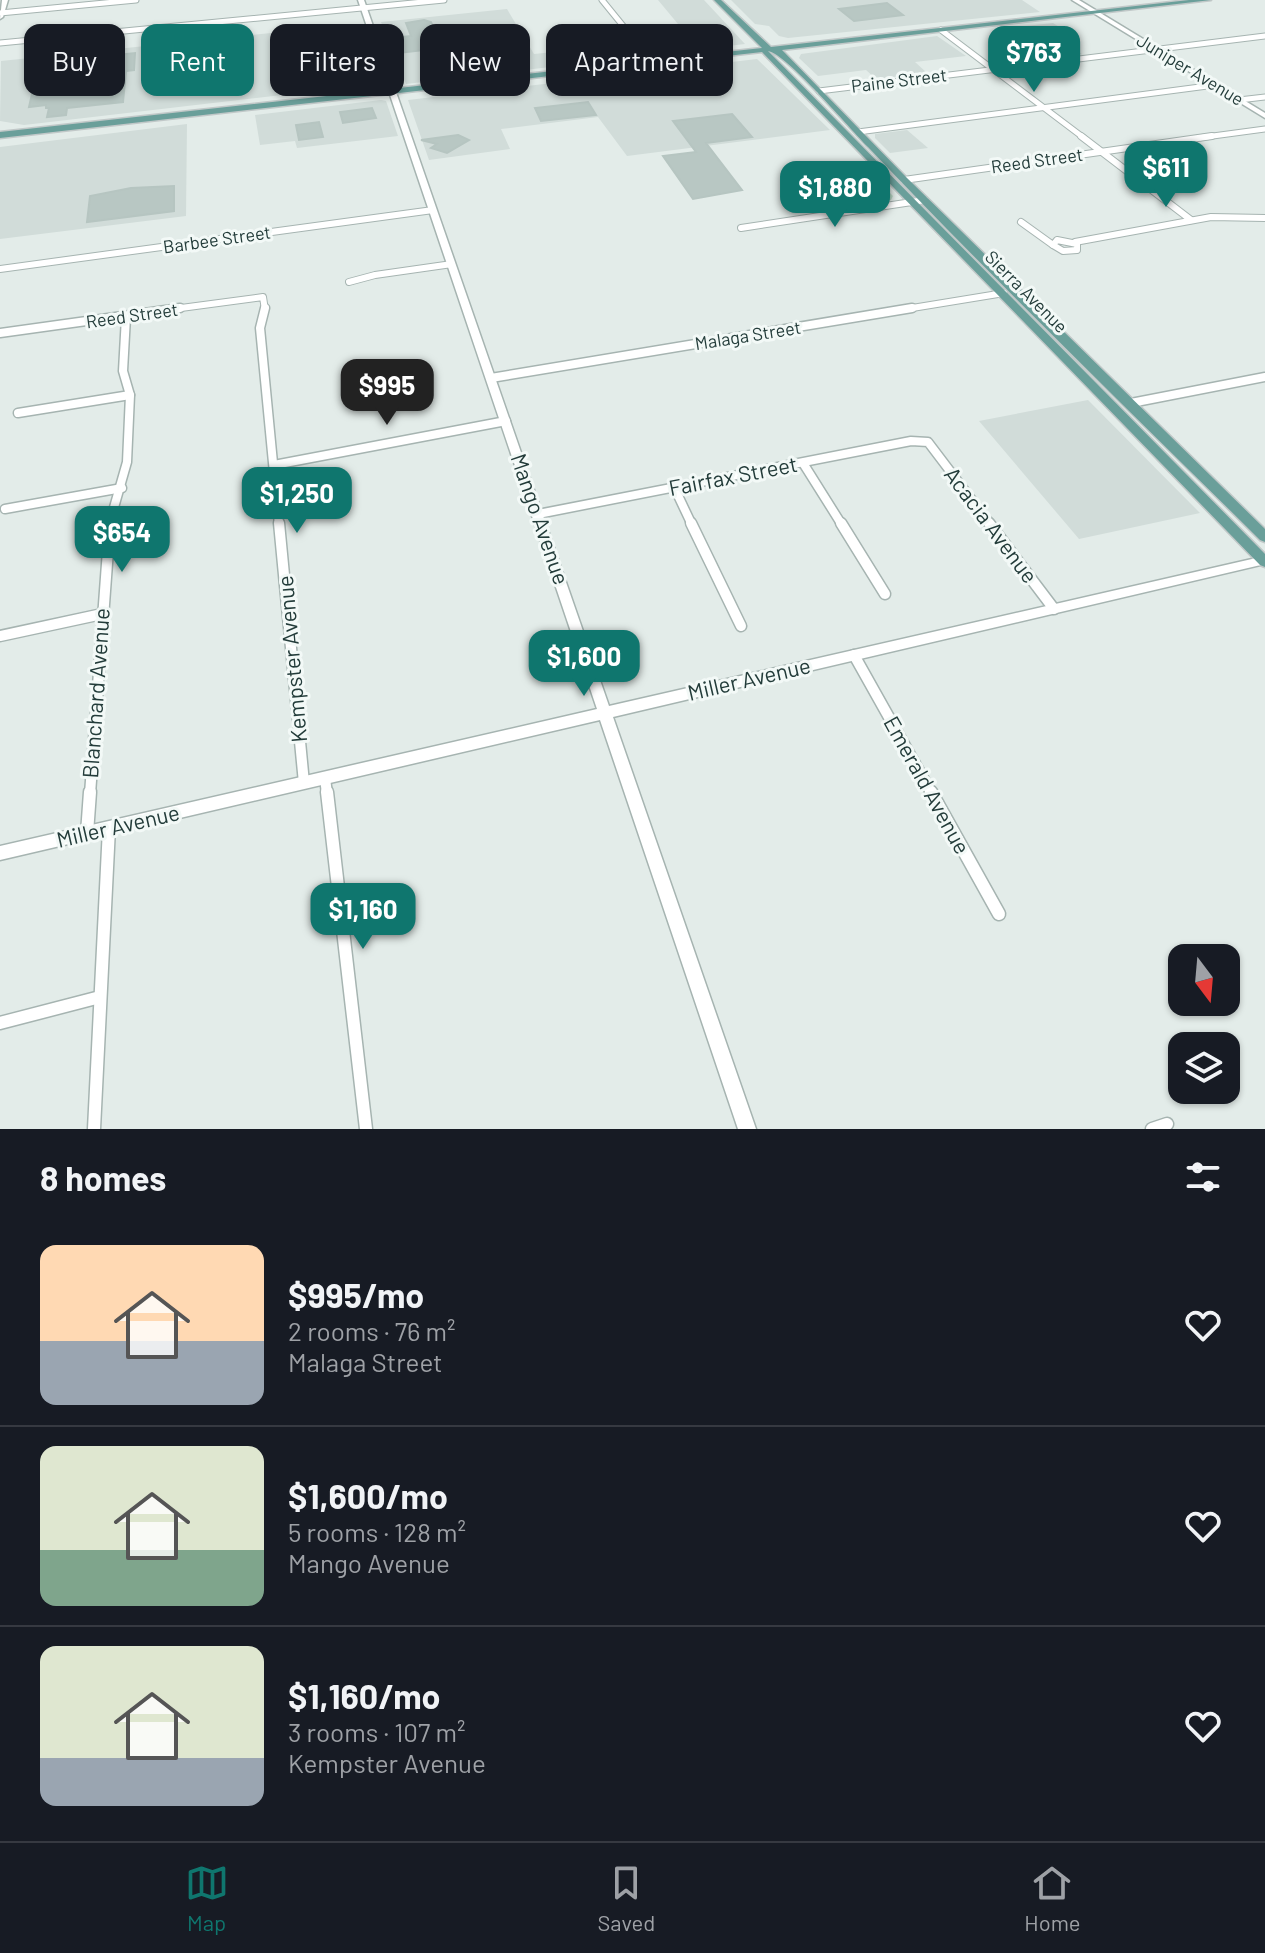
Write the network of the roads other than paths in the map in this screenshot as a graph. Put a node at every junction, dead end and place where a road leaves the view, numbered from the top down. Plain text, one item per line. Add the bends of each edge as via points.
1 (5, 0) edge
2 (136, 0) edge
3 (444, 0) edge
4 (602, 0) edge
5 (717, 0) edge
6 (1075, 0) edge
7 (1208, 0) edge
8 (363, 4) edge
9 (1095, 12) junction
10 (0, 14) edge
11 (370, 24) edge
12 (622, 24) edge
13 (941, 30) junction
14 (894, 36) junction
15 (1265, 36) edge
16 (0, 43) edge
17 (1155, 49) junction
18 (766, 50) junction
19 (779, 51) junction
20 (992, 69) junction
21 (1215, 85) junction
22 (819, 91) junction
23 (404, 92) edge
24 (362, 96) edge
25 (367, 96) edge
26 (394, 96) edge
27 (1265, 97) edge
28 (1239, 100) junction
29 (1043, 108) junction
30 (208, 114) junction
31 (1265, 116) edge
32 (1265, 129) edge
33 (858, 132) junction
34 (0, 137) edge
35 (1101, 152) junction
36 (904, 180) junction
37 (925, 200) junction
38 (911, 202) junction
39 (433, 210) junction
40 (1265, 218) edge
41 (1191, 220) junction
42 (1021, 222) dead end
43 (741, 228) dead end
44 (452, 264) junction
45 (0, 269) edge
46 (349, 282) dead end
47 (1004, 293) junction
48 (263, 297) joint
49 (126, 317) junction
50 (0, 333) edge
51 (1265, 377) edge
52 (491, 378) junction
53 (130, 395) junction
54 (1131, 403) junction
55 (18, 413) dead end
56 (506, 421) junction
57 (928, 442) joint
58 (803, 463) junction
59 (274, 465) junction
60 (674, 487) junction
61 (122, 488) junction
62 (5, 509) dead end
63 (538, 514) junction
64 (1265, 537) edge
65 (1265, 561) edge
66 (885, 594) dead end
67 (1054, 609) junction
68 (102, 614) junction
69 (741, 626) dead end
70 (0, 636) edge
71 (854, 655) junction
72 (607, 712) junction
73 (325, 778) junction
74 (304, 783) junction
75 (109, 828) junction
76 (87, 833) junction
77 (0, 853) edge
78 (999, 914) dead end
79 (100, 997) junction
80 (0, 1023) edge
81 (1167, 1124) dead end
82 (94, 1129) edge
83 (366, 1129) edge
84 (747, 1129) edge
85 (1152, 1129) edge

1 - 10 street
2 - 10 street
3 - 8 street
4 - 12 street
5 - 18 main road, Sierra Avenue
6 - 9 street, Juniper Avenue
7 - 9 main road
8 - 11 street, Mango Avenue
8 - 16 street
9 - 13 main road
9 - 17 street, Juniper Avenue
13 - 14 main road
13 - 20 street
14 - 18 main road
14 - 19 main road
15 - 17 street, Paine Street
17 - 20 street, Paine Street
17 - 21 street, Juniper Avenue
18 - 19 main road
18 - 23 main road
18 - 38 main road, Sierra Avenue
19 - 22 main road, Sierra Avenue
20 - 22 street, Paine Street
20 - 29 street
21 - 28 street, Juniper Avenue
21 - 29 street
22 - 33 main road, Sierra Avenue
24 - 30 main road
25 - 30 main road
26 - 39 street, Mango Avenue
27 - 28 street
28 - 31 street, Juniper Avenue
29 - 33 street
29 - 35 street
30 - 34 main road
32 - 35 street, Reed Street
33 - 36 main road, Sierra Avenue
35 - 36 street, Reed Street
35 - 41 street
36 - 37 main road, Sierra Avenue
37 - 38 street
37 - 54 main road, Sierra Avenue
38 - 43 street
38 - 47 main road, Sierra Avenue
39 - 44 street, Mango Avenue
39 - 45 street, Barbee Street
40 - 41 street
41 - 42 street via 1075,242 1078,248 1071,252
44 - 46 street
44 - 52 street, Mango Avenue
47 - 52 street, Malaga Street
47 - 65 main road, Sierra Avenue
48 - 49 street, Reed Street
48 - 59 street, Kempster Avenue via 260,328
49 - 50 street, Reed Street
49 - 53 street, Blanchard Avenue via 123,371
51 - 54 street
52 - 56 street, Mango Avenue
53 - 55 street
53 - 61 street, Blanchard Avenue
54 - 64 main road, Sierra Avenue
56 - 59 street
56 - 63 street, Mango Avenue
57 - 58 street, Fairfax Street
57 - 67 street, Acacia Avenue
58 - 60 street, Fairfax Street
58 - 66 street
59 - 74 street, Kempster Avenue
60 - 63 street, Fairfax Street
60 - 69 street
61 - 62 street
61 - 68 street, Blanchard Avenue via 109,526
63 - 72 street, Mango Avenue
65 - 67 street, Miller Avenue
67 - 71 street, Miller Avenue
68 - 70 street
68 - 76 street, Blanchard Avenue
71 - 72 street, Miller Avenue
71 - 78 street, Emerald Avenue
72 - 73 street, Miller Avenue
72 - 84 street, Mango Avenue
73 - 74 street, Miller Avenue
73 - 83 street
74 - 75 street, Miller Avenue
75 - 76 street, Miller Avenue
75 - 79 street
76 - 77 street, Miller Avenue
79 - 80 street
79 - 82 street
81 - 85 street

